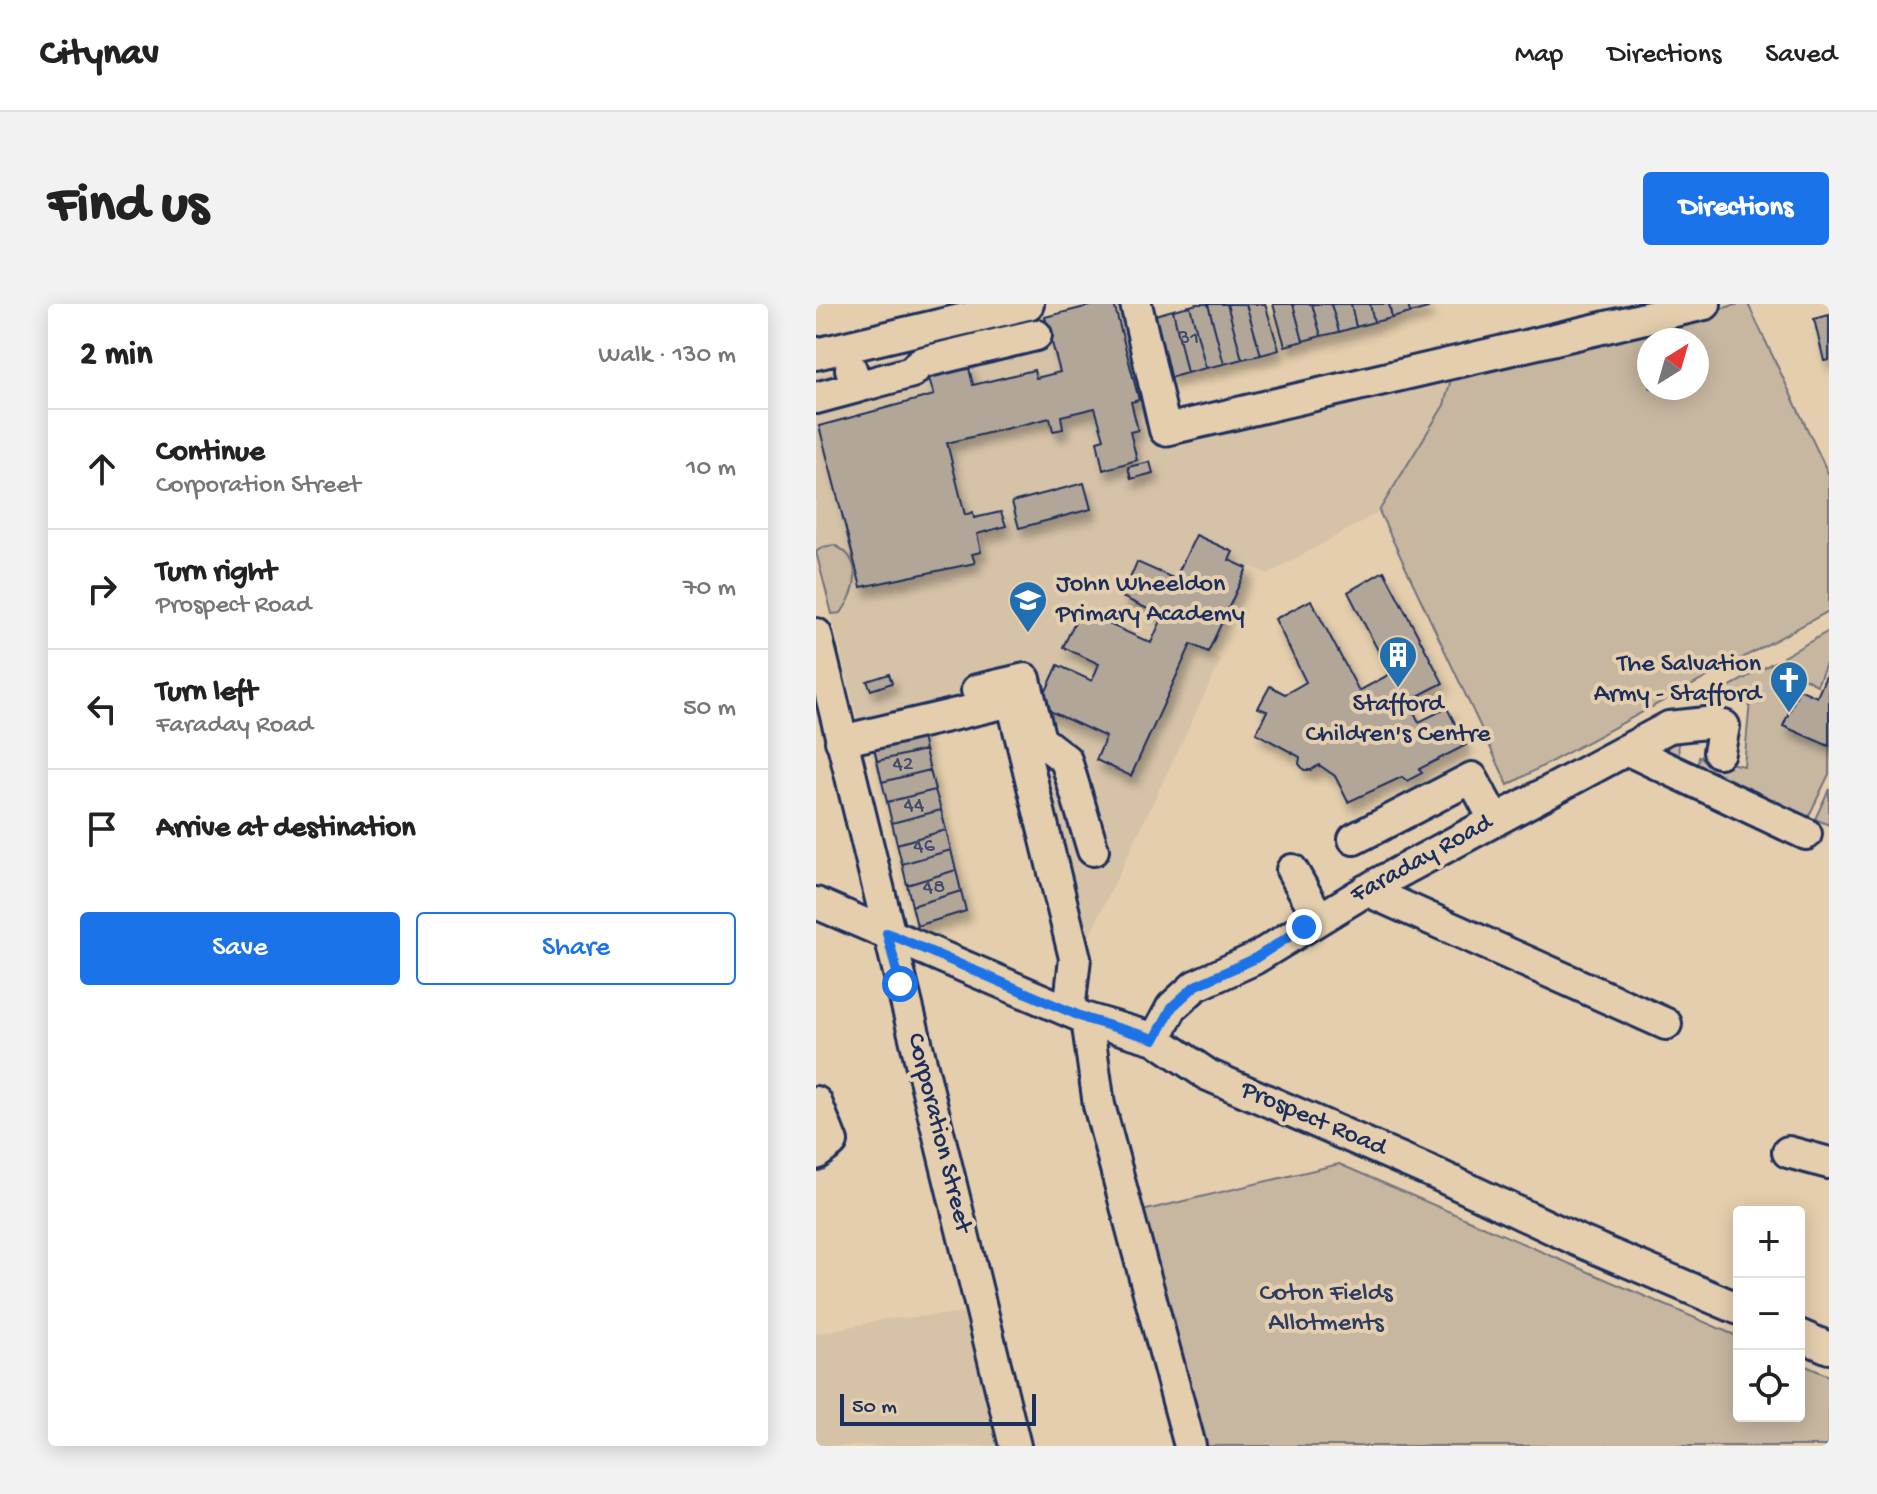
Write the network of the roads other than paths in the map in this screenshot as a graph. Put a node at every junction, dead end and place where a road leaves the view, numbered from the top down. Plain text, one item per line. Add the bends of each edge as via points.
1 (1028, 304) edge
2 (1136, 304) edge
3 (1705, 304) edge
4 (1630, 312) edge
5 (1036, 335) dead end
6 (831, 351) edge
7 (857, 387) junction
8 (816, 398) edge
9 (816, 634) edge
10 (834, 724) edge
11 (1723, 728) dead end
12 (1628, 750) junction
13 (1494, 819) junction
14 (1806, 834) dead end
15 (1354, 839) dead end
16 (1093, 850) dead end
17 (1292, 870) dead end
18 (1366, 890) junction
19 (816, 903) edge
20 (1319, 918) junction
21 (887, 933) junction
22 (1078, 1015) junction
23 (1666, 1024) dead end
24 (1155, 1039) junction
25 (816, 1102) edge
26 (1788, 1152) dead end
27 (816, 1154) edge
28 (1829, 1163) edge
29 (1733, 1306) edge
30 (1805, 1338) edge
31 (1829, 1348) edge
32 (1015, 1446) edge
33 (1190, 1446) edge

1 - 6 street
2 - 4 street via 1165,430
3 - 4 street
5 - 7 street via 920,363 912,372
6 - 7 street
7 - 8 street
9 - 10 street, Corporation Street
10 - 16 street via 1025,679 1040,740 1066,760
10 - 21 street, Corporation Street
10 - 22 street via 1012,701 1075,958
11 - 12 street, Faraday Road via 1706,723 1669,727
12 - 13 street, Faraday Road
12 - 14 street
13 - 15 street via 1472,778
13 - 18 street, Faraday Road
17 - 20 street
18 - 20 street, Faraday Road
18 - 23 street
19 - 21 street, Prospect Road
20 - 24 street, Faraday Road via 1254,959 1195,986 1172,1007
21 - 22 street, Prospect Road
21 - 32 street, Corporation Street
22 - 24 street, Prospect Road
22 - 33 street
24 - 29 street, Prospect Road via 1208,1075
25 - 27 street via 832,1142
26 - 28 street
30 - 31 street

